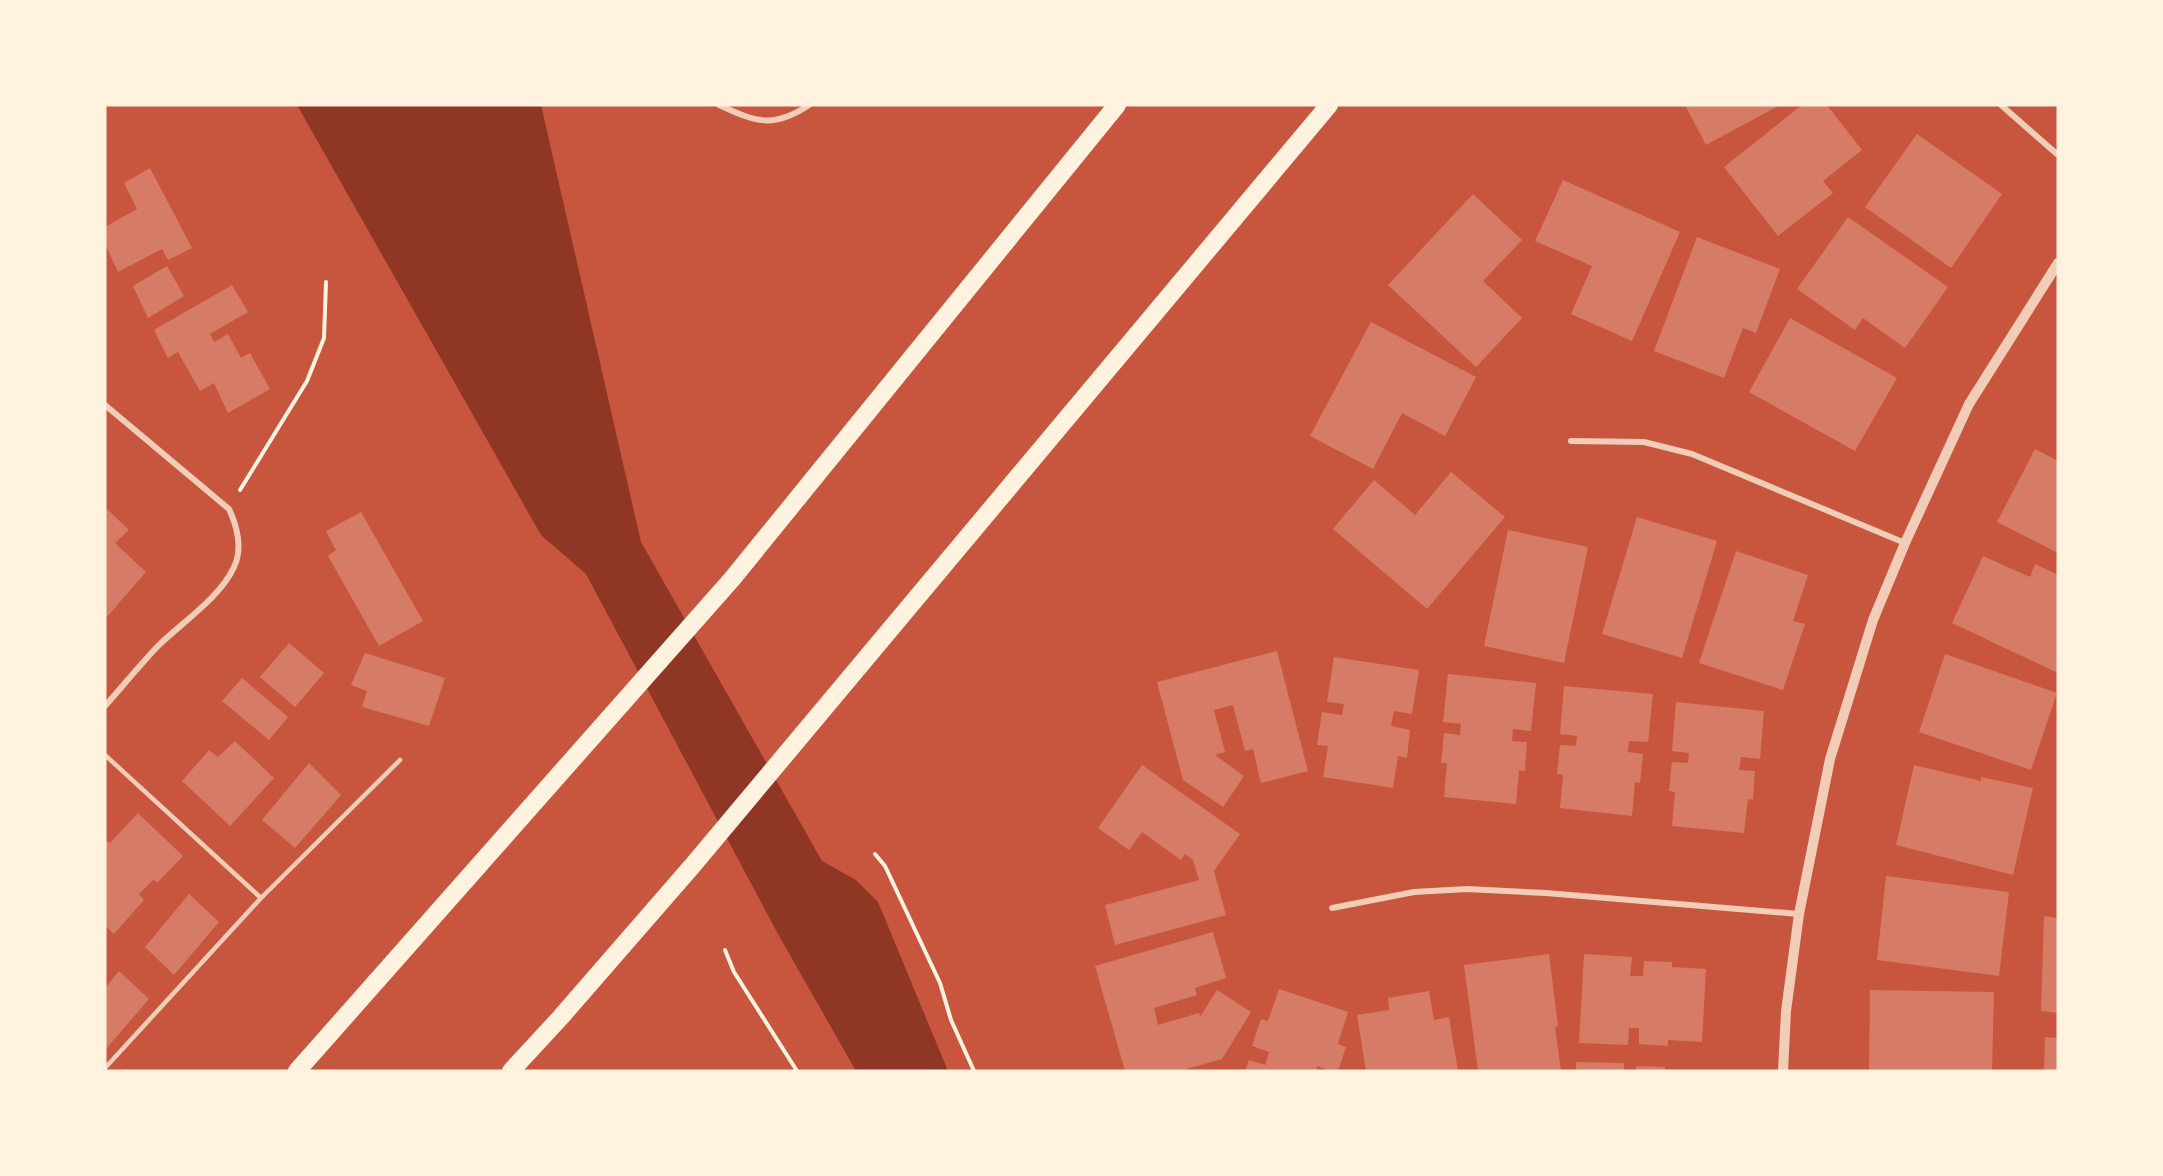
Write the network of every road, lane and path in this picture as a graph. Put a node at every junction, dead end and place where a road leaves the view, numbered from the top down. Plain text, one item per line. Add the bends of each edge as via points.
1 (719, 105) edge
2 (809, 105) edge
3 (1118, 105) edge
4 (1329, 105) edge
5 (2001, 105) edge
6 (2058, 155) edge
7 (2058, 263) edge
8 (326, 282) dead end
9 (105, 405) edge
10 (1571, 441) dead end
11 (229, 509) junction
12 (1905, 543) junction
13 (105, 706) edge
14 (105, 755) edge
15 (400, 760) dead end
16 (875, 854) dead end
17 (261, 898) junction
18 (1332, 908) dead end
19 (1799, 914) junction
20 (725, 950) dead end
21 (105, 1068) edge
22 (297, 1071) edge
23 (511, 1071) edge
24 (797, 1071) edge
25 (974, 1071) edge
26 (1783, 1071) edge

1 - 2 street via 750,119 768,122 795,115
3 - 22 highway via 732,579
4 - 23 highway via 693,865
5 - 6 street
7 - 12 street via 1969,404
8 - 11 path via 324,338 306,381
9 - 11 street
10 - 12 street via 1644,442 1692,454
11 - 13 street via 239,540 235,566 219,589 158,646
12 - 19 street via 1873,621 1830,759
14 - 17 lane
15 - 17 lane
16 - 25 path via 885,866 940,983 951,1020
17 - 21 lane
18 - 19 street via 1414,892 1467,889
19 - 26 street via 1786,1011
20 - 24 path via 734,972

